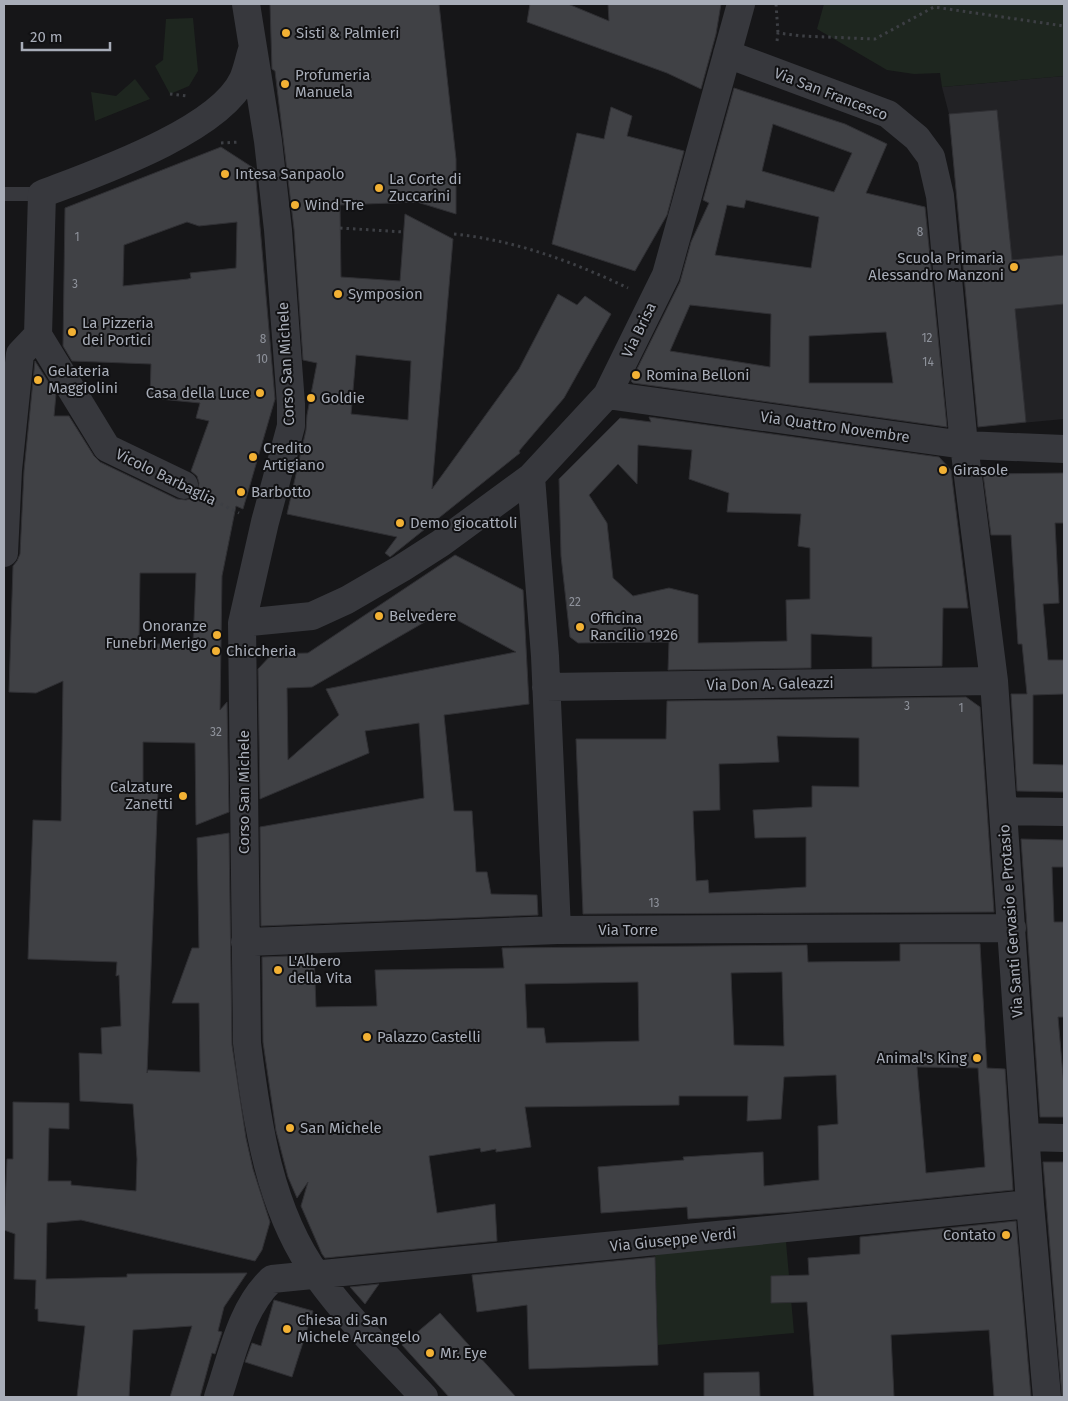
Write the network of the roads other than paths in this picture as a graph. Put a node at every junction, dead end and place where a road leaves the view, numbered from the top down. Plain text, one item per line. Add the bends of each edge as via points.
1 (236, 4) edge
2 (246, 4) edge
3 (741, 4) edge
4 (252, 49) junction
5 (727, 54) junction
6 (4, 194) edge
7 (42, 194) junction
8 (38, 335) junction
9 (608, 395) junction
10 (964, 445) junction
11 (1064, 449) edge
12 (531, 477) junction
13 (184, 485) road end
14 (4, 552) edge
15 (242, 623) junction
16 (994, 682) junction
17 (546, 687) junction
18 (1003, 811) junction
19 (1064, 812) edge
20 (1012, 928) junction
21 (557, 930) junction
22 (245, 942) junction
23 (1026, 1137) junction
24 (1064, 1138) edge
25 (1030, 1204) junction
26 (317, 1276) junction
27 (218, 1397) edge
28 (424, 1397) edge
29 (1047, 1397) edge

1 - 4 street
2 - 4 street
3 - 5 street, Via Brisa
4 - 7 street via 243,80 224,104 204,121 127,161
4 - 15 street, Corso San Michele via 268,141 278,230 291,426
5 - 9 street, Via Brisa via 666,275
5 - 10 street, Via San Francesco via 888,114 917,138 931,157 940,196
6 - 7 lane
7 - 8 street
8 - 13 street, Vicolo Barbaglia via 107,448
8 - 14 street via 20,354 8,470
9 - 10 street, Via Quattro Novembre
9 - 12 street, Via Brisa
10 - 11 street, Via Quattro Novembre
10 - 16 street, Via Santi Gervasio e Protasio
12 - 15 street, Via Brisa via 441,543 348,600 312,616
12 - 17 street
15 - 22 street, Corso San Michele
16 - 17 street, Via Don A. Galeazzi
16 - 18 street, Via Santi Gervasio e Protasio
17 - 21 street
18 - 19 street
18 - 20 street, Via Santi Gervasio e Protasio
20 - 21 street, Via Torre
20 - 23 street, Via Santi Gervasio e Protasio
21 - 22 street, Via Torre
22 - 26 street, Corso San Michele via 247,1043 254,1099 285,1218
23 - 24 street
23 - 25 street, Via Santi Gervasio e Protasio
25 - 26 street, Via Giuseppe Verdi
25 - 29 street, Via Santi Gervasio e Protasio
26 - 27 street, Via Giuseppe Verdi via 272,1279 259,1291 250,1305
26 - 28 street, Corso San Michele

